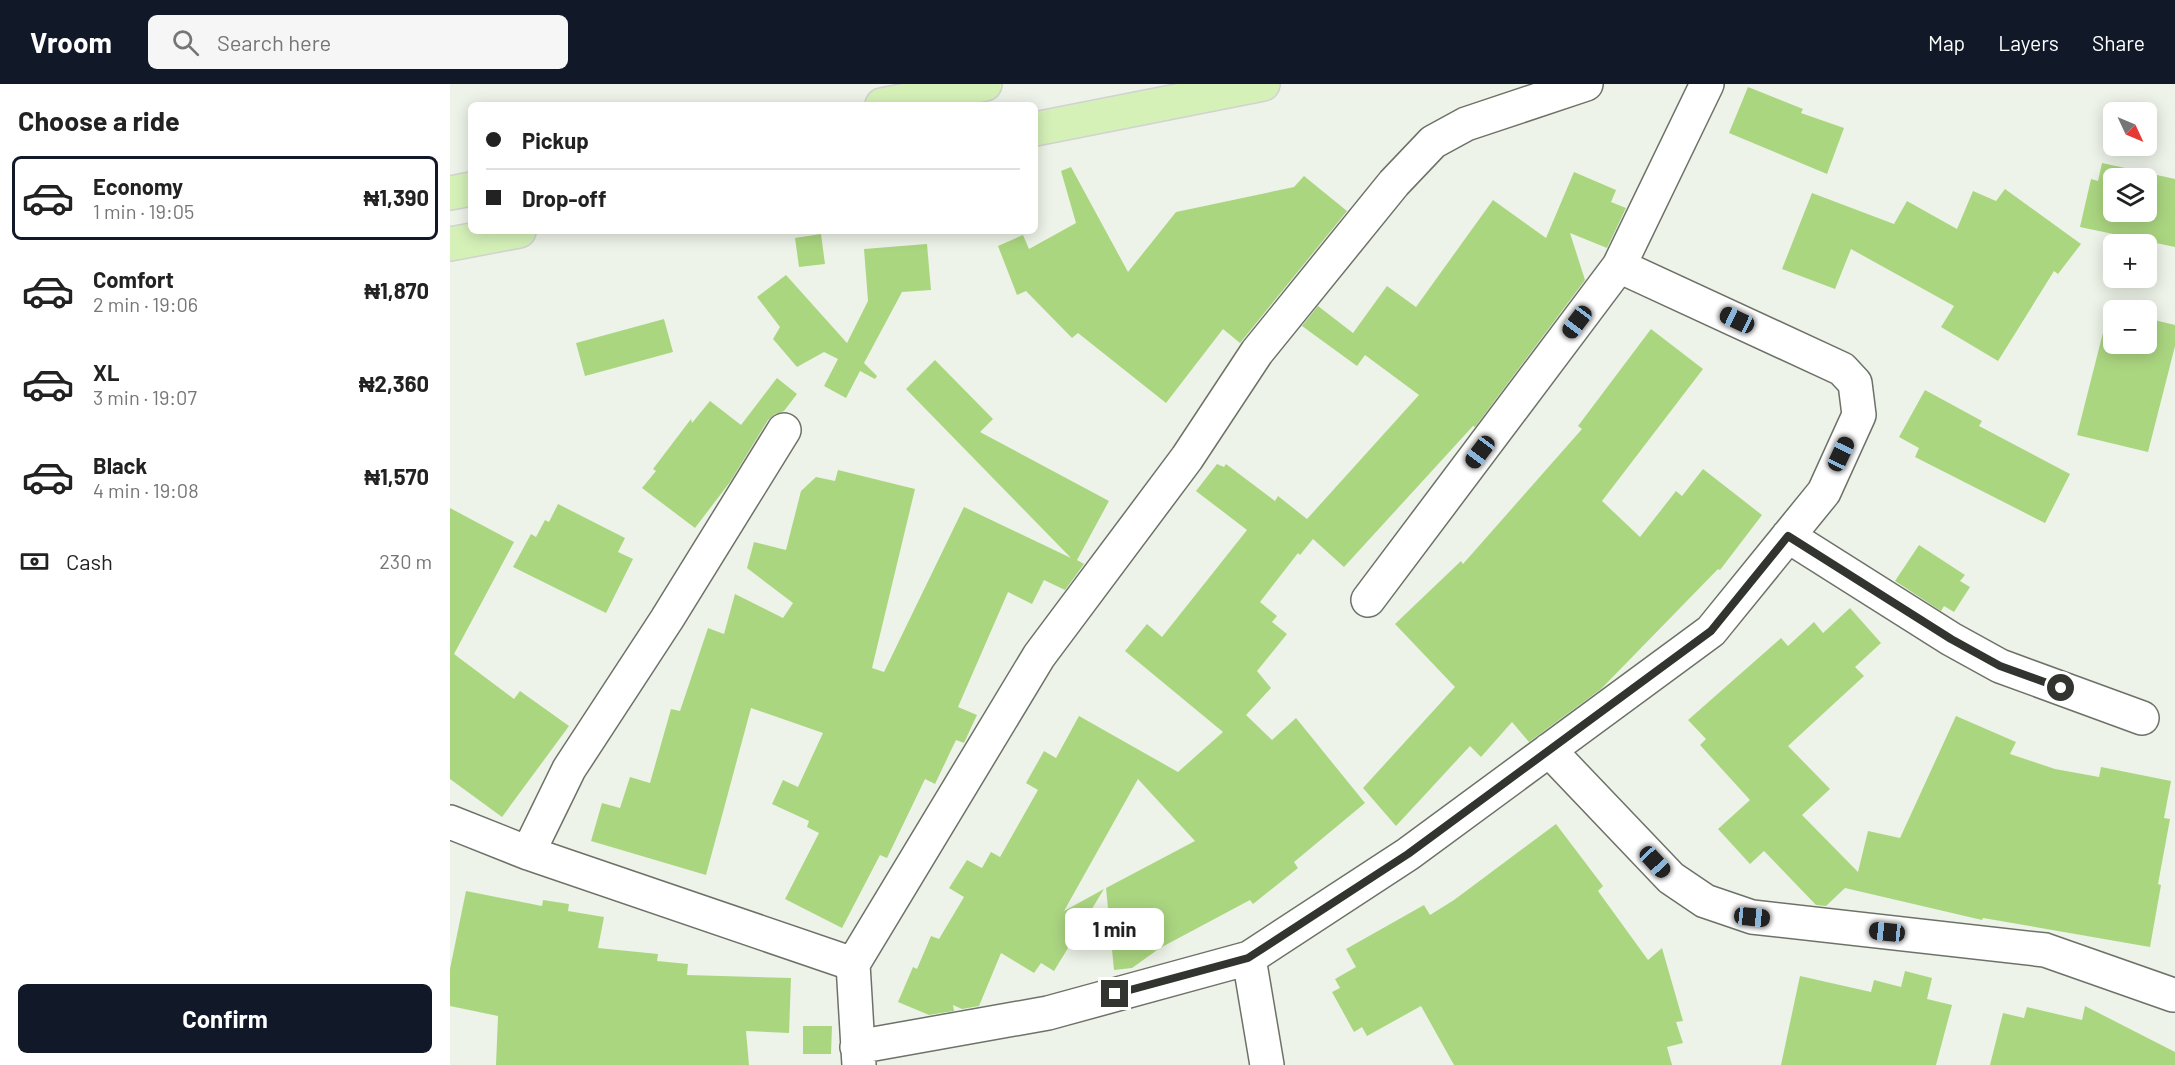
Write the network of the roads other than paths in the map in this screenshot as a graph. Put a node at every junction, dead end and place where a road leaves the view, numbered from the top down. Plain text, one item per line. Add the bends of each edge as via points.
1 (985, 84) edge
2 (1263, 84) edge
3 (1586, 84) edge
4 (1707, 84) edge
5 (897, 102) edge
6 (1038, 128) edge
7 (468, 190) edge
8 (450, 193) edge
9 (503, 234) edge
10 (450, 244) edge
11 (1619, 266) junction
12 (784, 430) dead end
13 (1788, 536) junction
14 (1368, 600) dead end
15 (2142, 718) dead end
16 (1549, 750) junction
17 (450, 822) edge
18 (528, 853) junction
19 (1248, 958) junction
20 (853, 964) junction
21 (2173, 995) dead end
22 (858, 1056) edge
23 (1267, 1065) edge

1 - 5 main road
2 - 6 main road
3 - 20 street via 1466,124 1433,142 1394,183 1257,352 1187,458 1039,656
4 - 11 street
7 - 8 main road
9 - 10 main road
11 - 13 street via 1842,369 1855,383 1859,415 1824,492
11 - 14 street
12 - 18 street via 569,769
13 - 15 street via 2000,666
13 - 16 street via 1711,631
16 - 19 street via 1408,854
16 - 21 street via 1671,878 1705,901 1752,917 2045,950
17 - 18 street
18 - 20 street
19 - 22 street via 1048,1013
19 - 23 street
20 - 22 street

